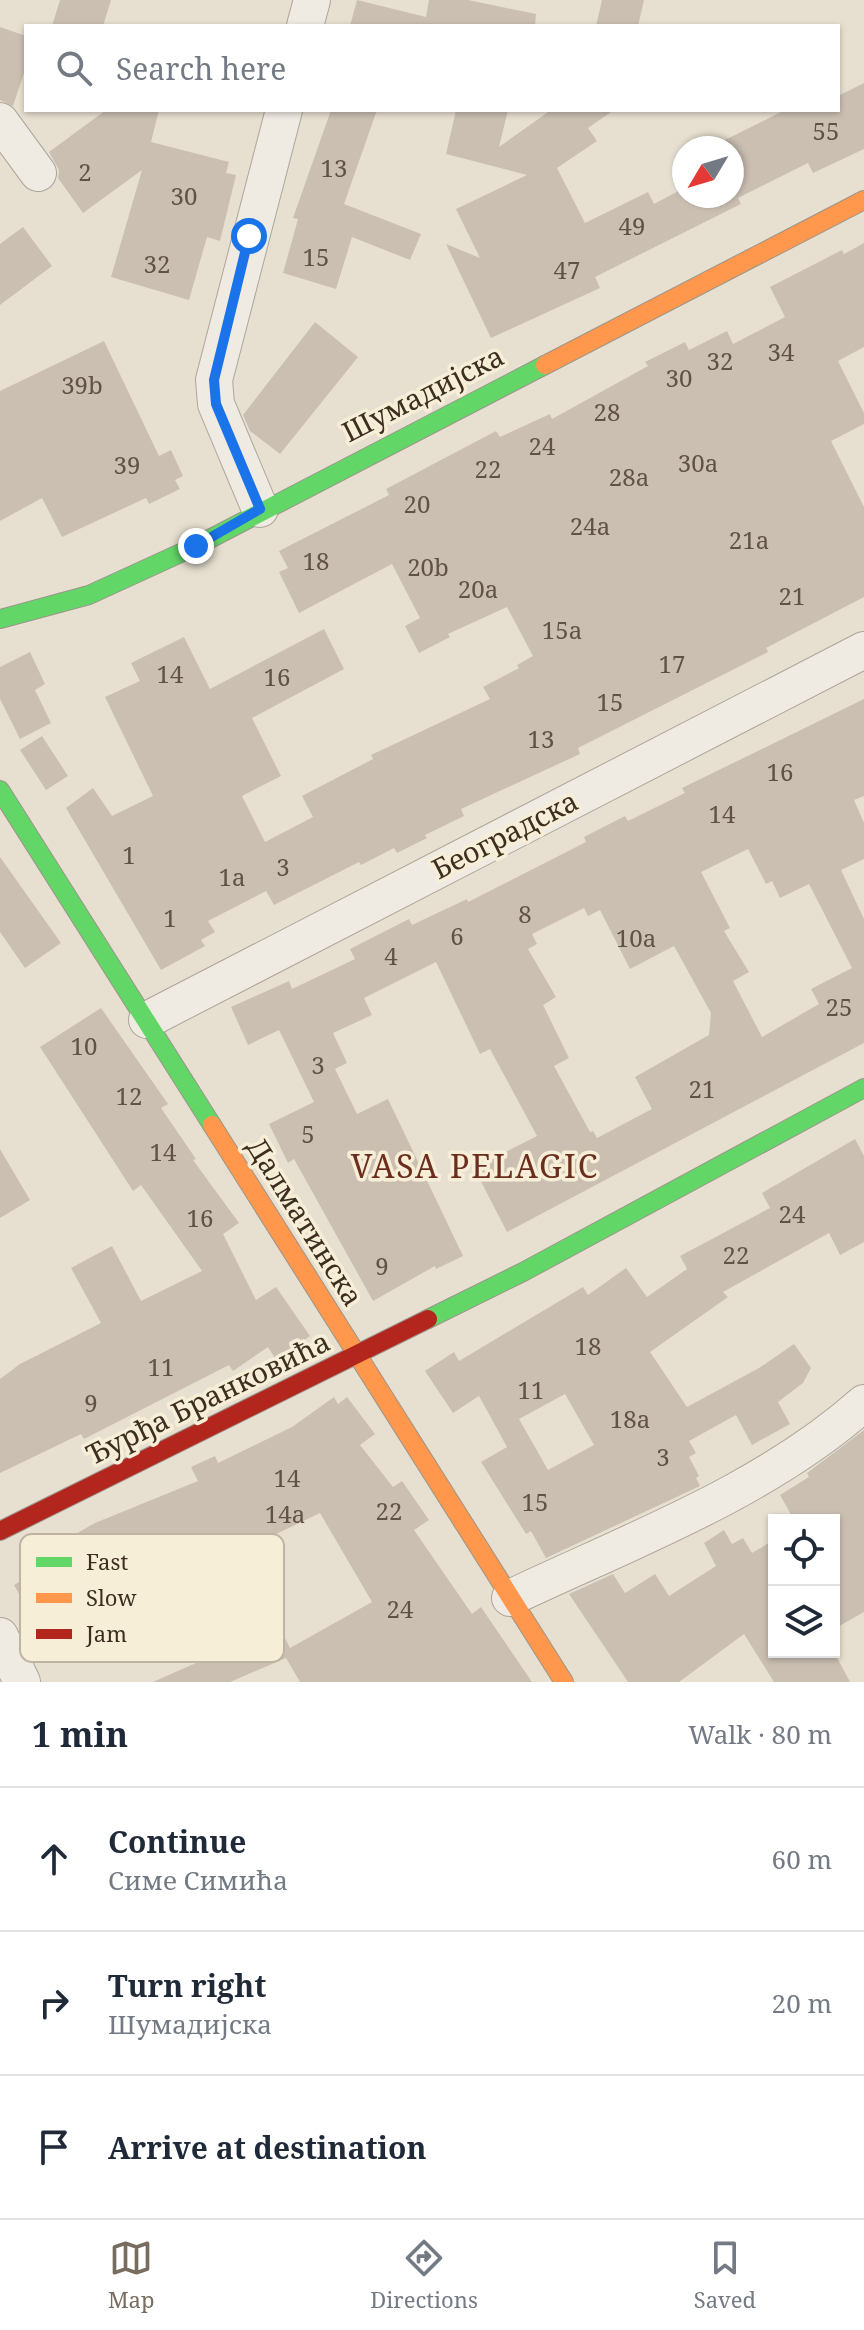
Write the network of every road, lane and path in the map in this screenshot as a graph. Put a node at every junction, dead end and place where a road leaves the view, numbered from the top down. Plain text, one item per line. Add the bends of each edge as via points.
1 (312, 0) edge
2 (306, 24) edge
3 (283, 112) edge
4 (0, 121) edge
5 (38, 173) dead end
6 (864, 200) edge
7 (260, 509) junction
8 (0, 619) edge
9 (864, 650) edge
10 (2, 798) edge
11 (147, 1020) junction
12 (864, 1088) edge
13 (356, 1357) junction
14 (864, 1403) edge
15 (0, 1531) edge
16 (510, 1598) junction
17 (0, 1636) edge
18 (22, 1682) edge
19 (564, 1682) edge

1 - 2 street
3 - 7 street via 214,380 216,404
4 - 5 street
6 - 7 street, Шумадијска
7 - 8 street, Шумадијска via 196,546 89,595
9 - 11 street, Београдска
10 - 11 street, Далматинска
11 - 13 street, Далматинска
12 - 13 street, Ђурђа Бранковића
13 - 15 street, Ђурђа Бранковића
13 - 16 street, Далматинска
14 - 16 street via 791,1458 733,1492
16 - 19 street, Далматинска
17 - 18 street

